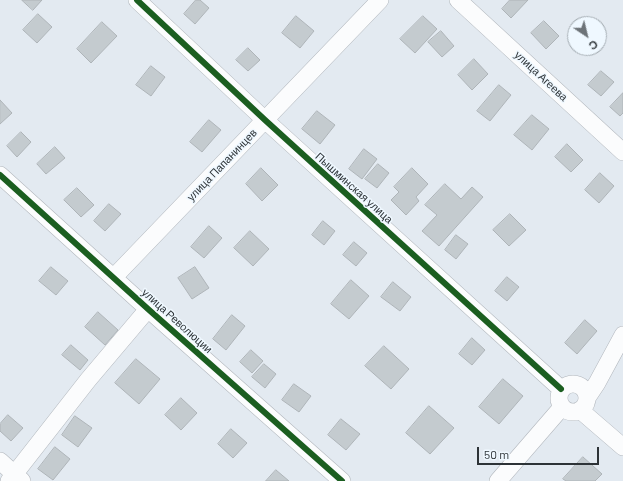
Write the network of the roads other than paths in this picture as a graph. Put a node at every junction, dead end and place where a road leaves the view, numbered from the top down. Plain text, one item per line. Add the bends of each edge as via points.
1 (137, 0) edge
2 (380, 0) edge
3 (458, 0) edge
4 (265, 120) junction
5 (623, 152) edge
6 (0, 175) edge
7 (114, 278) junction
8 (148, 309) junction
9 (623, 335) edge
10 (561, 389) junction
11 (584, 404) junction
12 (562, 407) junction
13 (623, 447) edge
14 (0, 461) edge
15 (15, 478) edge
16 (342, 481) edge
17 (498, 481) edge

1 - 4 street, Пышминская улица
2 - 4 street, улица Папанинцев
3 - 5 street, улица Агеева
4 - 7 street, улица Папанинцев
4 - 10 street, Пышминская улица
6 - 7 street, улица Революции
7 - 8 street, улица Революции
8 - 15 street via 88,380
8 - 16 street, улица Революции
9 - 11 street
10 - 11 street via 571,383 582,387 586,392
10 - 12 street via 558,398
11 - 12 street via 571,412
11 - 13 street
12 - 17 street
14 - 15 street

